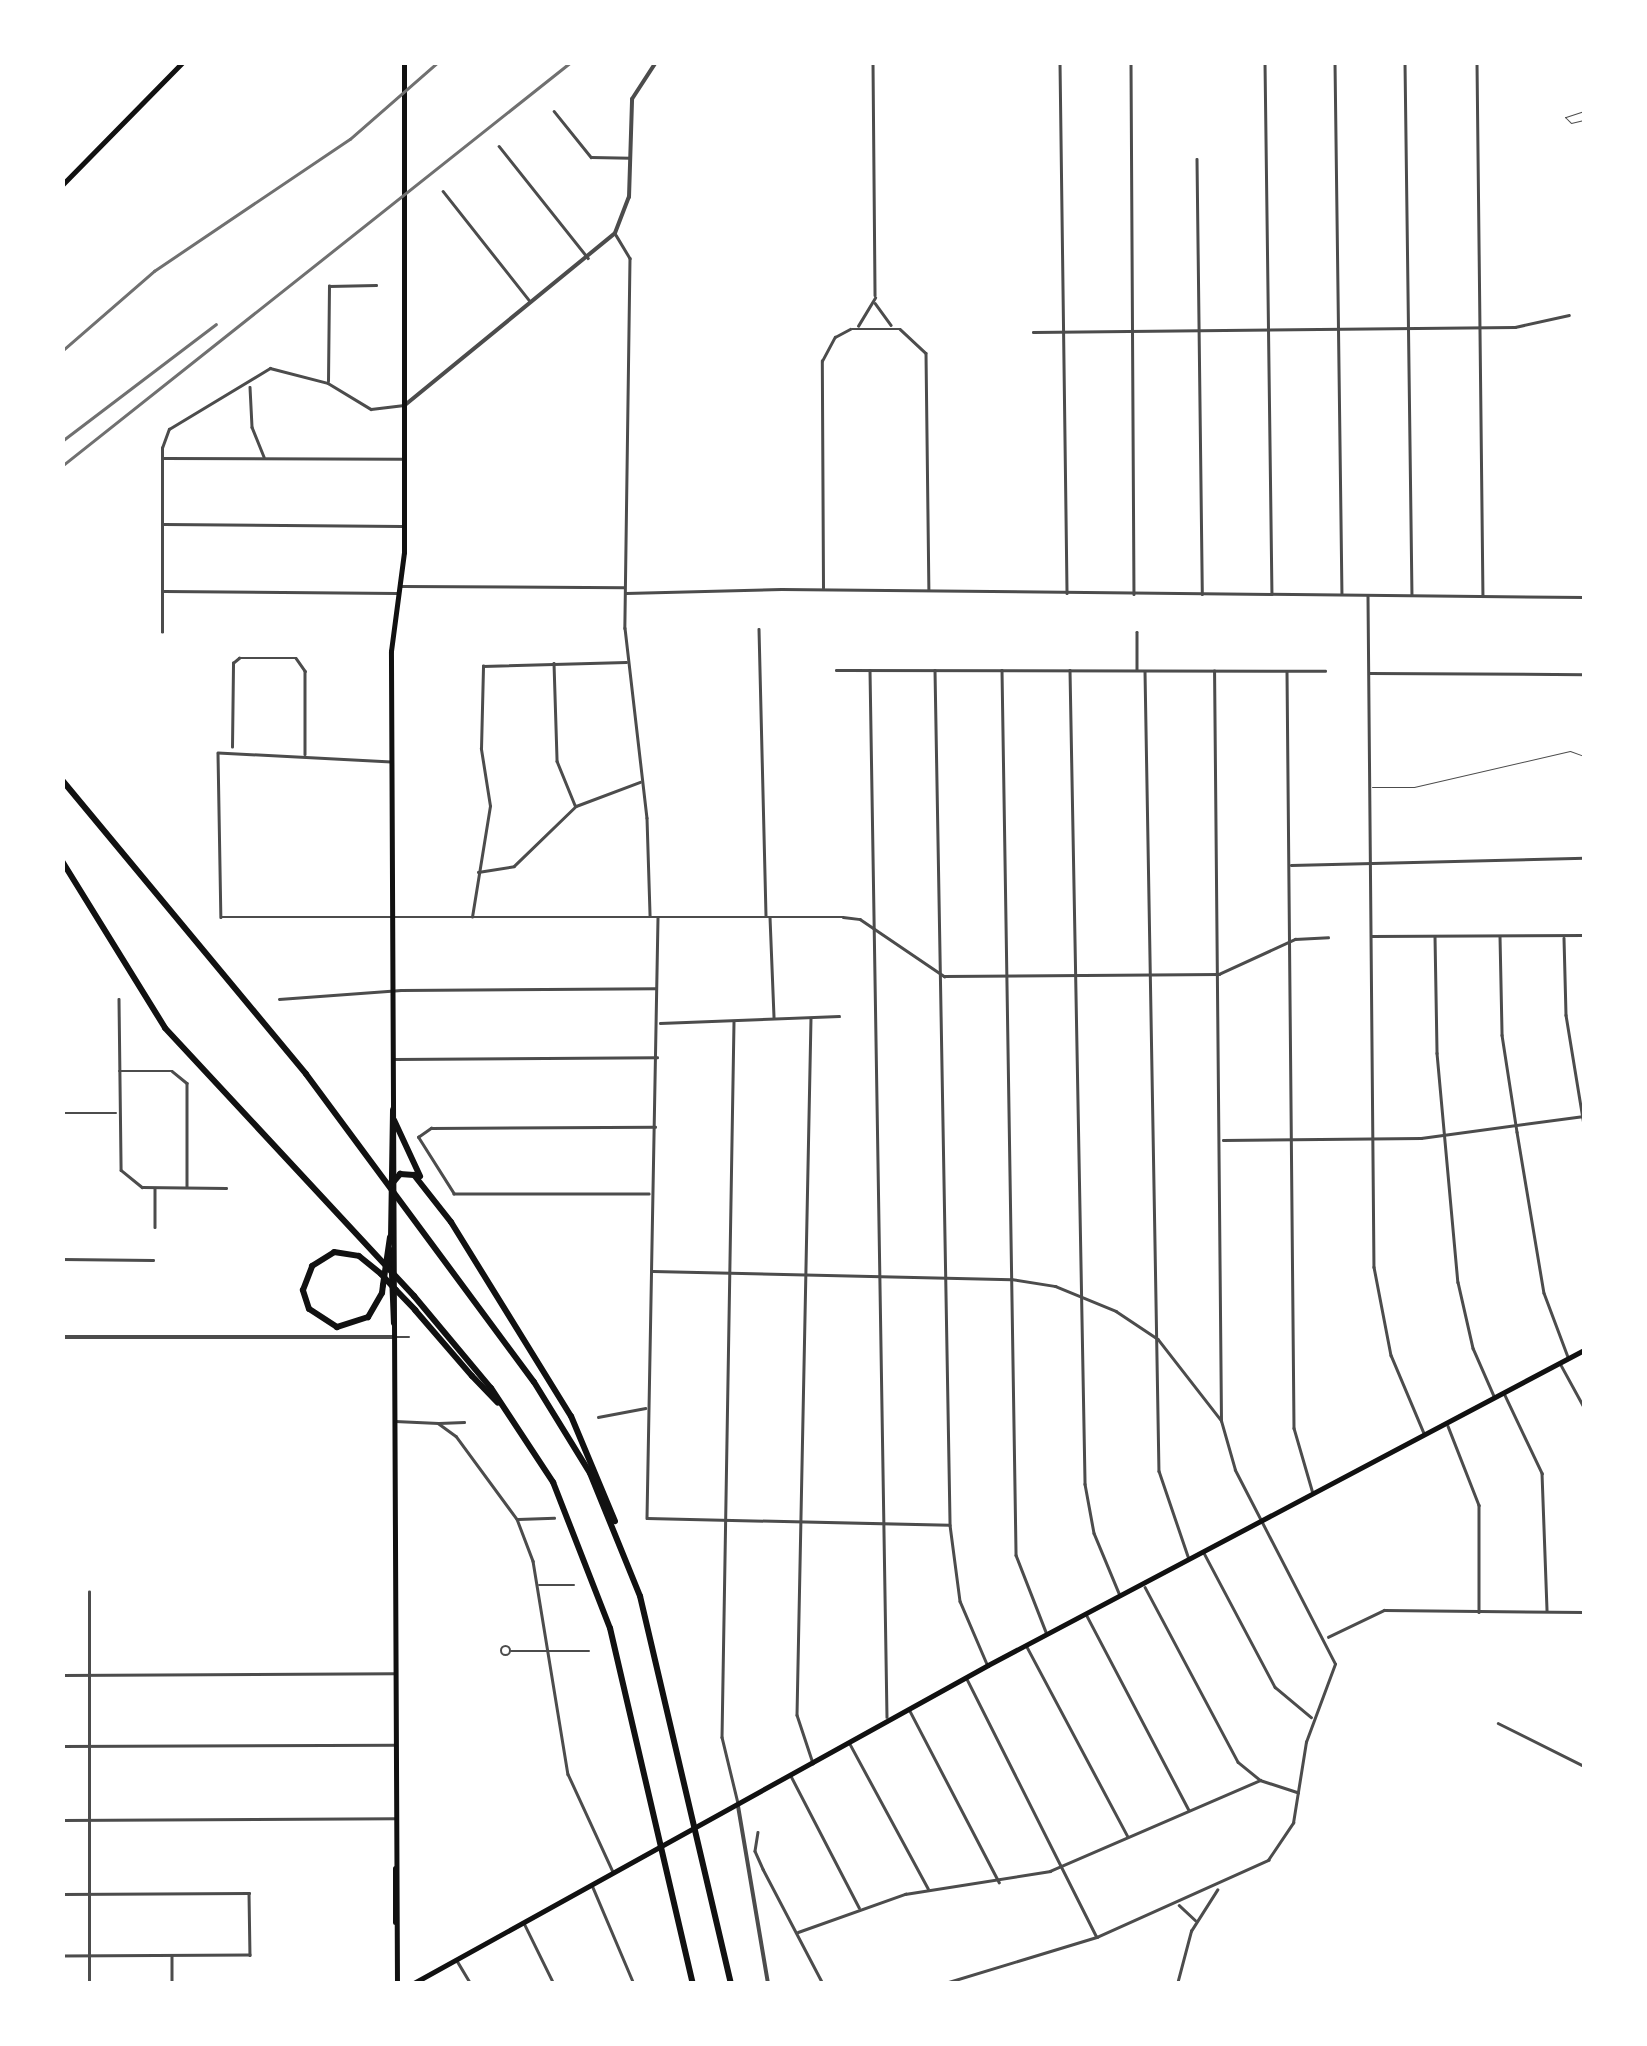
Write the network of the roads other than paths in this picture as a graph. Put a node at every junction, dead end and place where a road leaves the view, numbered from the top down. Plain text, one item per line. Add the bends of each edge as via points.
1 (182, 62) edge
2 (404, 62) edge
3 (656, 62) edge
4 (873, 62) edge
5 (1060, 62) edge
6 (1131, 62) edge
7 (1265, 62) edge
8 (1335, 62) edge
9 (1406, 62) edge
10 (1477, 62) edge
11 (554, 111) dead end
12 (1584, 111) edge
13 (1584, 120) edge
14 (498, 146) dead end
15 (630, 158) junction
16 (1197, 159) dead end
17 (62, 185) edge
18 (443, 191) dead end
19 (615, 234) junction
20 (588, 258) junction
21 (376, 285) dead end
22 (874, 298) junction
23 (531, 303) junction
24 (1569, 315) dead end
25 (1480, 327) junction
26 (896, 328) junction
27 (1410, 328) junction
28 (852, 329) junction
29 (1340, 329) junction
30 (1199, 330) junction
31 (1268, 330) junction
32 (1132, 331) junction
33 (1034, 332) dead end
34 (1064, 332) junction
35 (328, 382) junction
36 (250, 384) junction
37 (404, 405) junction
38 (162, 458) junction
39 (264, 458) junction
40 (405, 459) junction
41 (162, 524) junction
42 (404, 526) junction
43 (626, 588) junction
44 (400, 590) junction
45 (823, 590) junction
46 (929, 590) junction
47 (162, 592) junction
48 (626, 594) junction
49 (1067, 595) junction
50 (1134, 595) junction
51 (1272, 595) junction
52 (1202, 596) junction
53 (1342, 596) junction
54 (1368, 596) junction
55 (1412, 596) junction
56 (1483, 596) junction
57 (1584, 597) edge
58 (759, 629) dead end
59 (162, 632) dead end
60 (1137, 632) dead end
61 (554, 662) junction
62 (627, 662) junction
63 (836, 670) dead end
64 (870, 670) junction
65 (935, 670) junction
66 (1002, 670) junction
67 (1070, 670) junction
68 (1137, 671) junction
69 (1144, 671) junction
70 (1214, 671) junction
71 (1287, 671) junction
72 (1325, 671) dead end
73 (1368, 673) junction
74 (1584, 674) edge
75 (232, 749) junction
76 (306, 754) junction
77 (1584, 756) edge
78 (391, 762) junction
79 (62, 780) edge
80 (643, 782) junction
81 (1369, 787) junction
82 (576, 806) junction
83 (1584, 858) edge
84 (62, 861) edge
85 (1290, 865) junction
86 (1370, 865) junction
87 (476, 872) junction
88 (650, 917) junction
89 (658, 917) junction
90 (768, 917) junction
91 (394, 919) junction
92 (472, 919) junction
93 (874, 928) junction
94 (1564, 935) junction
95 (1584, 935) edge
96 (1371, 936) junction
97 (1435, 936) junction
98 (1500, 936) junction
99 (1328, 937) dead end
100 (1290, 941) junction
101 (1148, 974) junction
102 (1219, 974) junction
103 (944, 976) junction
104 (1009, 976) junction
105 (1075, 976) junction
106 (658, 988) junction
107 (394, 994) junction
108 (119, 999) dead end
109 (279, 1000) dead end
110 (839, 1016) dead end
111 (811, 1018) junction
112 (774, 1019) junction
113 (734, 1022) junction
114 (658, 1023) junction
115 (658, 1057) junction
116 (393, 1059) junction
117 (119, 1072) junction
118 (393, 1106) junction
119 (62, 1113) edge
120 (118, 1113) junction
121 (1584, 1116) edge
122 (394, 1120) junction
123 (1584, 1125) edge
124 (1516, 1126) junction
125 (655, 1127) junction
126 (1444, 1136) junction
127 (1222, 1140) junction
128 (1291, 1140) junction
129 (1373, 1140) junction
130 (392, 1183) junction
131 (156, 1187) junction
132 (187, 1188) junction
133 (226, 1188) dead end
134 (651, 1194) junction
135 (436, 1202) junction
136 (156, 1227) dead end
137 (390, 1237) junction
138 (62, 1259) edge
139 (154, 1260) dead end
140 (650, 1271) junction
141 (730, 1273) junction
142 (806, 1274) junction
143 (879, 1276) junction
144 (945, 1278) junction
145 (1012, 1279) junction
146 (1082, 1294) junction
147 (394, 1326) junction
148 (62, 1337) edge
149 (394, 1337) junction
150 (409, 1337) dead end
151 (1158, 1338) junction
152 (1584, 1350) edge
153 (1569, 1358) junction
154 (1560, 1363) junction
155 (1504, 1393) junction
156 (1495, 1398) junction
157 (1584, 1407) edge
158 (648, 1408) junction
159 (598, 1417) dead end
160 (515, 1420) junction
161 (1221, 1421) junction
162 (395, 1422) junction
163 (464, 1422) dead end
164 (438, 1423) junction
165 (1447, 1424) junction
166 (1424, 1434) junction
167 (1313, 1491) junction
168 (554, 1518) dead end
169 (517, 1519) junction
170 (726, 1519) junction
171 (1261, 1519) junction
172 (800, 1521) junction
173 (882, 1522) junction
174 (950, 1525) junction
175 (617, 1532) junction
176 (1202, 1550) junction
177 (1189, 1558) junction
178 (1143, 1583) junction
179 (537, 1585) junction
180 (574, 1585) dead end
181 (89, 1592) dead end
182 (1120, 1594) junction
183 (1584, 1612) edge
184 (1085, 1613) junction
185 (1547, 1613) junction
186 (1480, 1614) junction
187 (1046, 1634) junction
188 (1326, 1638) junction
189 (1026, 1646) junction
190 (548, 1650) junction
191 (511, 1651) dead end
192 (589, 1651) dead end
193 (988, 1665) junction
194 (395, 1673) junction
195 (62, 1675) edge
196 (89, 1675) junction
197 (966, 1678) junction
198 (910, 1711) junction
199 (1313, 1718) junction
200 (1498, 1723) dead end
201 (887, 1724) junction
202 (850, 1744) junction
203 (396, 1745) junction
204 (62, 1746) edge
205 (89, 1746) junction
206 (813, 1764) junction
207 (1584, 1766) edge
208 (791, 1776) junction
209 (1260, 1780) junction
210 (1300, 1792) junction
211 (738, 1804) junction
212 (1190, 1811) junction
213 (396, 1818) junction
214 (62, 1820) edge
215 (88, 1820) junction
216 (758, 1832) dead end
217 (1128, 1838) junction
218 (1066, 1864) junction
219 (614, 1873) junction
220 (999, 1883) junction
221 (592, 1885) junction
222 (1220, 1887) junction
223 (928, 1890) junction
224 (62, 1894) edge
225 (89, 1894) junction
226 (1178, 1904) junction
227 (860, 1908) junction
228 (1196, 1922) junction
229 (524, 1923) junction
230 (798, 1932) junction
231 (1097, 1937) junction
232 (172, 1955) junction
233 (62, 1956) edge
234 (89, 1956) junction
235 (456, 1959) junction
236 (89, 1984) edge
237 (172, 1984) edge
238 (397, 1984) edge
239 (412, 1984) edge
240 (471, 1984) edge
241 (554, 1984) edge
242 (634, 1984) edge
243 (692, 1984) edge
244 (731, 1984) edge
245 (768, 1984) edge
246 (823, 1984) edge
247 (942, 1984) edge
248 (1177, 1984) edge

1 - 17 main road
2 - 37 main road
3 - 15 street via 632,99
4 - 22 street
5 - 34 street
6 - 32 street
7 - 31 street
8 - 29 street
9 - 27 street
10 - 25 street
11 - 15 street via 590,157
12 - 13 lane via 1565,117
14 - 20 street
15 - 19 street via 628,206
16 - 30 street
18 - 23 street
19 - 20 street
19 - 43 street via 630,258
20 - 23 street
21 - 35 street via 328,288
22 - 26 street
22 - 28 street via 868,317
23 - 37 street
24 - 25 street
25 - 27 street
25 - 56 street
26 - 28 street
26 - 46 street via 917,338 928,359
27 - 29 street
27 - 55 street
28 - 45 street via 835,337 822,361
29 - 31 street
29 - 53 street
30 - 31 street
30 - 32 street
30 - 52 street
31 - 51 street
32 - 34 street
32 - 50 street
33 - 34 street
34 - 49 street
35 - 36 street via 270,368
35 - 37 street via 372,410
36 - 38 street via 168,429
36 - 39 street via 252,426
37 - 40 main road
38 - 39 street
38 - 41 street
39 - 40 street
40 - 42 main road
41 - 42 street
41 - 47 street
42 - 44 main road
43 - 44 street
43 - 48 street
44 - 47 street
44 - 78 main road via 391,644
45 - 46 street
45 - 48 street
46 - 49 street
47 - 59 street
48 - 62 street
49 - 50 street
50 - 52 street
51 - 52 street
51 - 53 street
53 - 54 street
54 - 55 street
54 - 73 street
55 - 56 street
56 - 57 street
58 - 90 street
60 - 68 street
61 - 62 street
61 - 82 street via 557,761
61 - 87 street via 483,666 481,749 490,806
62 - 80 street
63 - 64 street
64 - 65 street
64 - 93 street
65 - 66 street
65 - 103 street
66 - 67 street
66 - 104 street
67 - 68 street
67 - 105 street
68 - 69 street
69 - 70 street
69 - 101 street
70 - 71 street
70 - 102 street
71 - 72 street
71 - 85 street
73 - 74 street
73 - 81 street
75 - 76 street
75 - 76 street via 233,663 303,662
75 - 91 street via 218,752 220,915
76 - 78 street
77 - 81 lane via 1570,751 1414,786
78 - 91 main road
79 - 175 highway via 222,970 412,1219 565,1428
80 - 82 street
80 - 88 street
81 - 86 street
82 - 87 street via 526,859
83 - 86 street
84 - 160 highway via 164,1028 372,1248
85 - 86 street
85 - 100 street
86 - 96 street
87 - 92 street
88 - 89 street
88 - 92 street
89 - 90 street
89 - 106 street
90 - 93 street via 843,917
90 - 112 street
91 - 92 street
91 - 107 main road
93 - 103 street
93 - 143 street
94 - 95 street
94 - 98 street
94 - 121 street via 1566,1015
96 - 97 street
96 - 129 street
97 - 98 street
97 - 126 street
98 - 124 street via 1502,1035
99 - 100 street
100 - 102 street
100 - 128 street
101 - 102 street
101 - 105 street
101 - 151 street
102 - 127 street
103 - 104 street
103 - 144 street
104 - 105 street
104 - 145 street
105 - 146 street
106 - 107 street
106 - 114 street
107 - 109 street
107 - 116 main road
108 - 117 street
110 - 111 street
111 - 112 street
111 - 142 street
112 - 113 street
113 - 114 street
113 - 141 street
114 - 115 street
115 - 116 street
115 - 125 street
116 - 118 main road
117 - 120 street
117 - 132 street via 182,1076 188,1092
118 - 122 main road
118 - 130 main road
119 - 120 street
120 - 131 street via 118,1161 126,1178
121 - 123 street
121 - 124 street
122 - 130 main road
122 - 135 highway via 402,1148
124 - 126 street
124 - 153 street via 1544,1294
125 - 134 street
125 - 134 street via 422,1130 419,1146 454,1194
126 - 129 street
126 - 156 street via 1464,1316
127 - 128 street
127 - 161 street
128 - 129 street
128 - 167 street via 1294,1428
129 - 166 street via 1380,1312 1396,1373
130 - 135 highway via 414,1175
130 - 137 main road
130 - 147 main road
131 - 132 street
131 - 136 street
132 - 133 street
134 - 140 street
135 - 175 highway via 572,1416 612,1503
137 - 147 main road
137 - 160 highway via 382,1293 368,1317 337,1328 313,1315 303,1290 316,1262 340,1252 368,1262 415,1310
138 - 139 street
140 - 141 street
140 - 158 street
141 - 142 street
141 - 170 street
142 - 143 street
142 - 172 street
143 - 144 street
143 - 173 street
144 - 145 street
144 - 174 street
145 - 146 street
145 - 187 street via 1016,1555
146 - 151 street
146 - 182 street via 1087,1503
147 - 149 main road
148 - 149 street
149 - 150 street
149 - 162 main road
151 - 161 street
151 - 177 street via 1161,1482
152 - 153 main road
153 - 154 main road
154 - 155 main road
154 - 157 street
155 - 156 main road
155 - 185 street via 1542,1473
156 - 165 main road
158 - 159 street
158 - 170 street via 647,1518
160 - 243 highway via 566,1509 600,1595
161 - 171 street
162 - 164 street
162 - 194 main road
163 - 164 street
164 - 169 street via 488,1472
165 - 166 main road
165 - 186 street via 1479,1505
166 - 167 main road
167 - 171 main road
168 - 169 street
169 - 179 street
170 - 172 street
170 - 211 street via 722,1737
171 - 176 main road
171 - 188 street
172 - 173 street
172 - 206 street via 797,1715
173 - 174 street
173 - 201 street
174 - 193 street via 960,1601
175 - 244 highway via 648,1626
176 - 177 main road
176 - 199 street via 1275,1687
177 - 178 main road
178 - 182 main road
178 - 209 street via 1238,1762
179 - 180 street
179 - 190 street
181 - 196 street
182 - 184 main road
183 - 185 street
184 - 187 main road
184 - 212 street
185 - 186 street
186 - 188 street via 1384,1610
187 - 189 main road
188 - 199 street via 1335,1664
189 - 193 main road
189 - 217 street
190 - 191 street
190 - 192 street
190 - 219 street via 568,1774
193 - 197 main road
194 - 196 street
194 - 203 main road
195 - 196 street
196 - 205 street
197 - 198 main road
197 - 218 street
198 - 201 main road
198 - 220 street
199 - 210 street
200 - 207 street
201 - 202 main road
202 - 206 main road
202 - 223 street
203 - 205 street
203 - 213 main road
204 - 205 street
205 - 215 street
206 - 208 main road
208 - 211 main road
208 - 227 street
209 - 210 street
209 - 212 street
210 - 222 street via 1293,1823 1268,1860
211 - 219 main road
211 - 245 street
212 - 217 street
213 - 215 street
213 - 238 main road
214 - 215 street
215 - 225 street
216 - 230 street via 755,1851
217 - 218 street
218 - 220 street
218 - 231 street
219 - 221 main road
220 - 223 street
221 - 229 main road
221 - 242 street
222 - 226 street
222 - 228 street
223 - 227 street
224 - 225 street
225 - 232 street via 249,1893 250,1955
225 - 234 street
226 - 228 street
226 - 231 street
227 - 230 street
228 - 248 street
229 - 235 main road
229 - 241 street
230 - 246 street
231 - 247 street
232 - 234 street
232 - 237 street
233 - 234 street
234 - 236 street
235 - 239 main road
235 - 240 street

